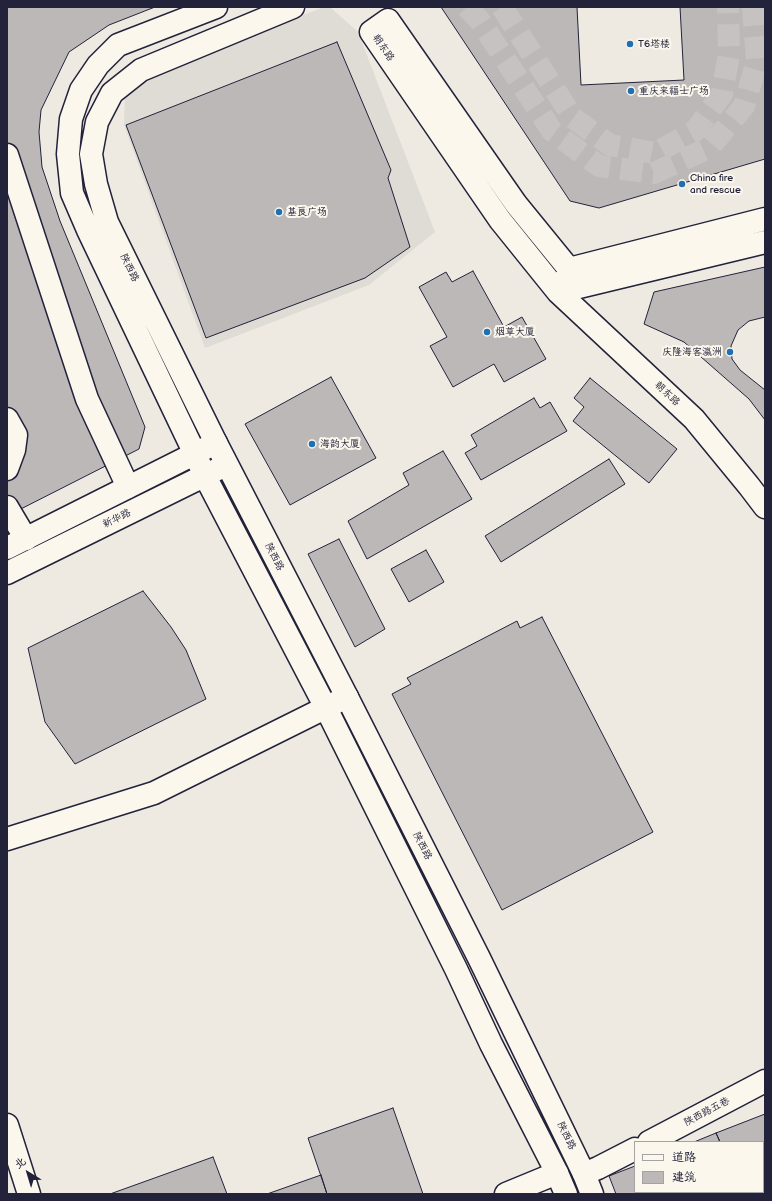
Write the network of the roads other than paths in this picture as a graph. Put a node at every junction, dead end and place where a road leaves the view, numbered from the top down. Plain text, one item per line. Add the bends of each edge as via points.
1 (216, 7) edge
2 (293, 7) edge
3 (7, 154) edge
4 (765, 219) edge
5 (765, 242) edge
6 (569, 268) junction
7 (558, 292) junction
8 (7, 419) edge
9 (216, 443) junction
10 (195, 454) junction
11 (227, 465) junction
12 (7, 469) edge
13 (205, 476) junction
14 (128, 487) junction
15 (7, 507) edge
16 (765, 507) edge
17 (16, 544) edge
18 (7, 573) edge
19 (347, 697) junction
20 (326, 708) junction
21 (7, 839) edge
22 (765, 1081) edge
23 (7, 1124) edge
24 (651, 1141) edge
25 (634, 1150) edge
26 (557, 1173) junction
27 (584, 1174) junction
28 (29, 1194) edge
29 (506, 1194) edge
30 (566, 1194) edge
31 (592, 1194) edge

1 - 10 street, 陕西路 via 118,45 98,65 81,90 71,119 68,154 72,193 85,224
2 - 9 street, 陕西路 via 141,70 112,93 97,122 90,154 107,222
3 - 14 street via 86,399
4 - 6 street
5 - 7 street
6 - 7 street
6 - 7 street, 朝东路 via 516,204 388,20 371,32 500,220
7 - 16 street, 朝东路 via 694,419
8 - 12 street via 16,435
9 - 10 street
9 - 11 street, 陕西路
10 - 13 street, 陕西路
10 - 14 street
11 - 13 street, 新华路
11 - 19 street, 陕西路
13 - 18 street, 新华路
13 - 20 street, 陕西路
14 - 17 street
15 - 17 street
19 - 20 street
19 - 27 street, 陕西路 via 479,958
20 - 21 street via 154,793
20 - 26 street, 陕西路
22 - 24 street, 陕西路五巷
23 - 28 street
25 - 27 street
26 - 29 street
26 - 30 street, 陕西路
27 - 31 street, 陕西路

